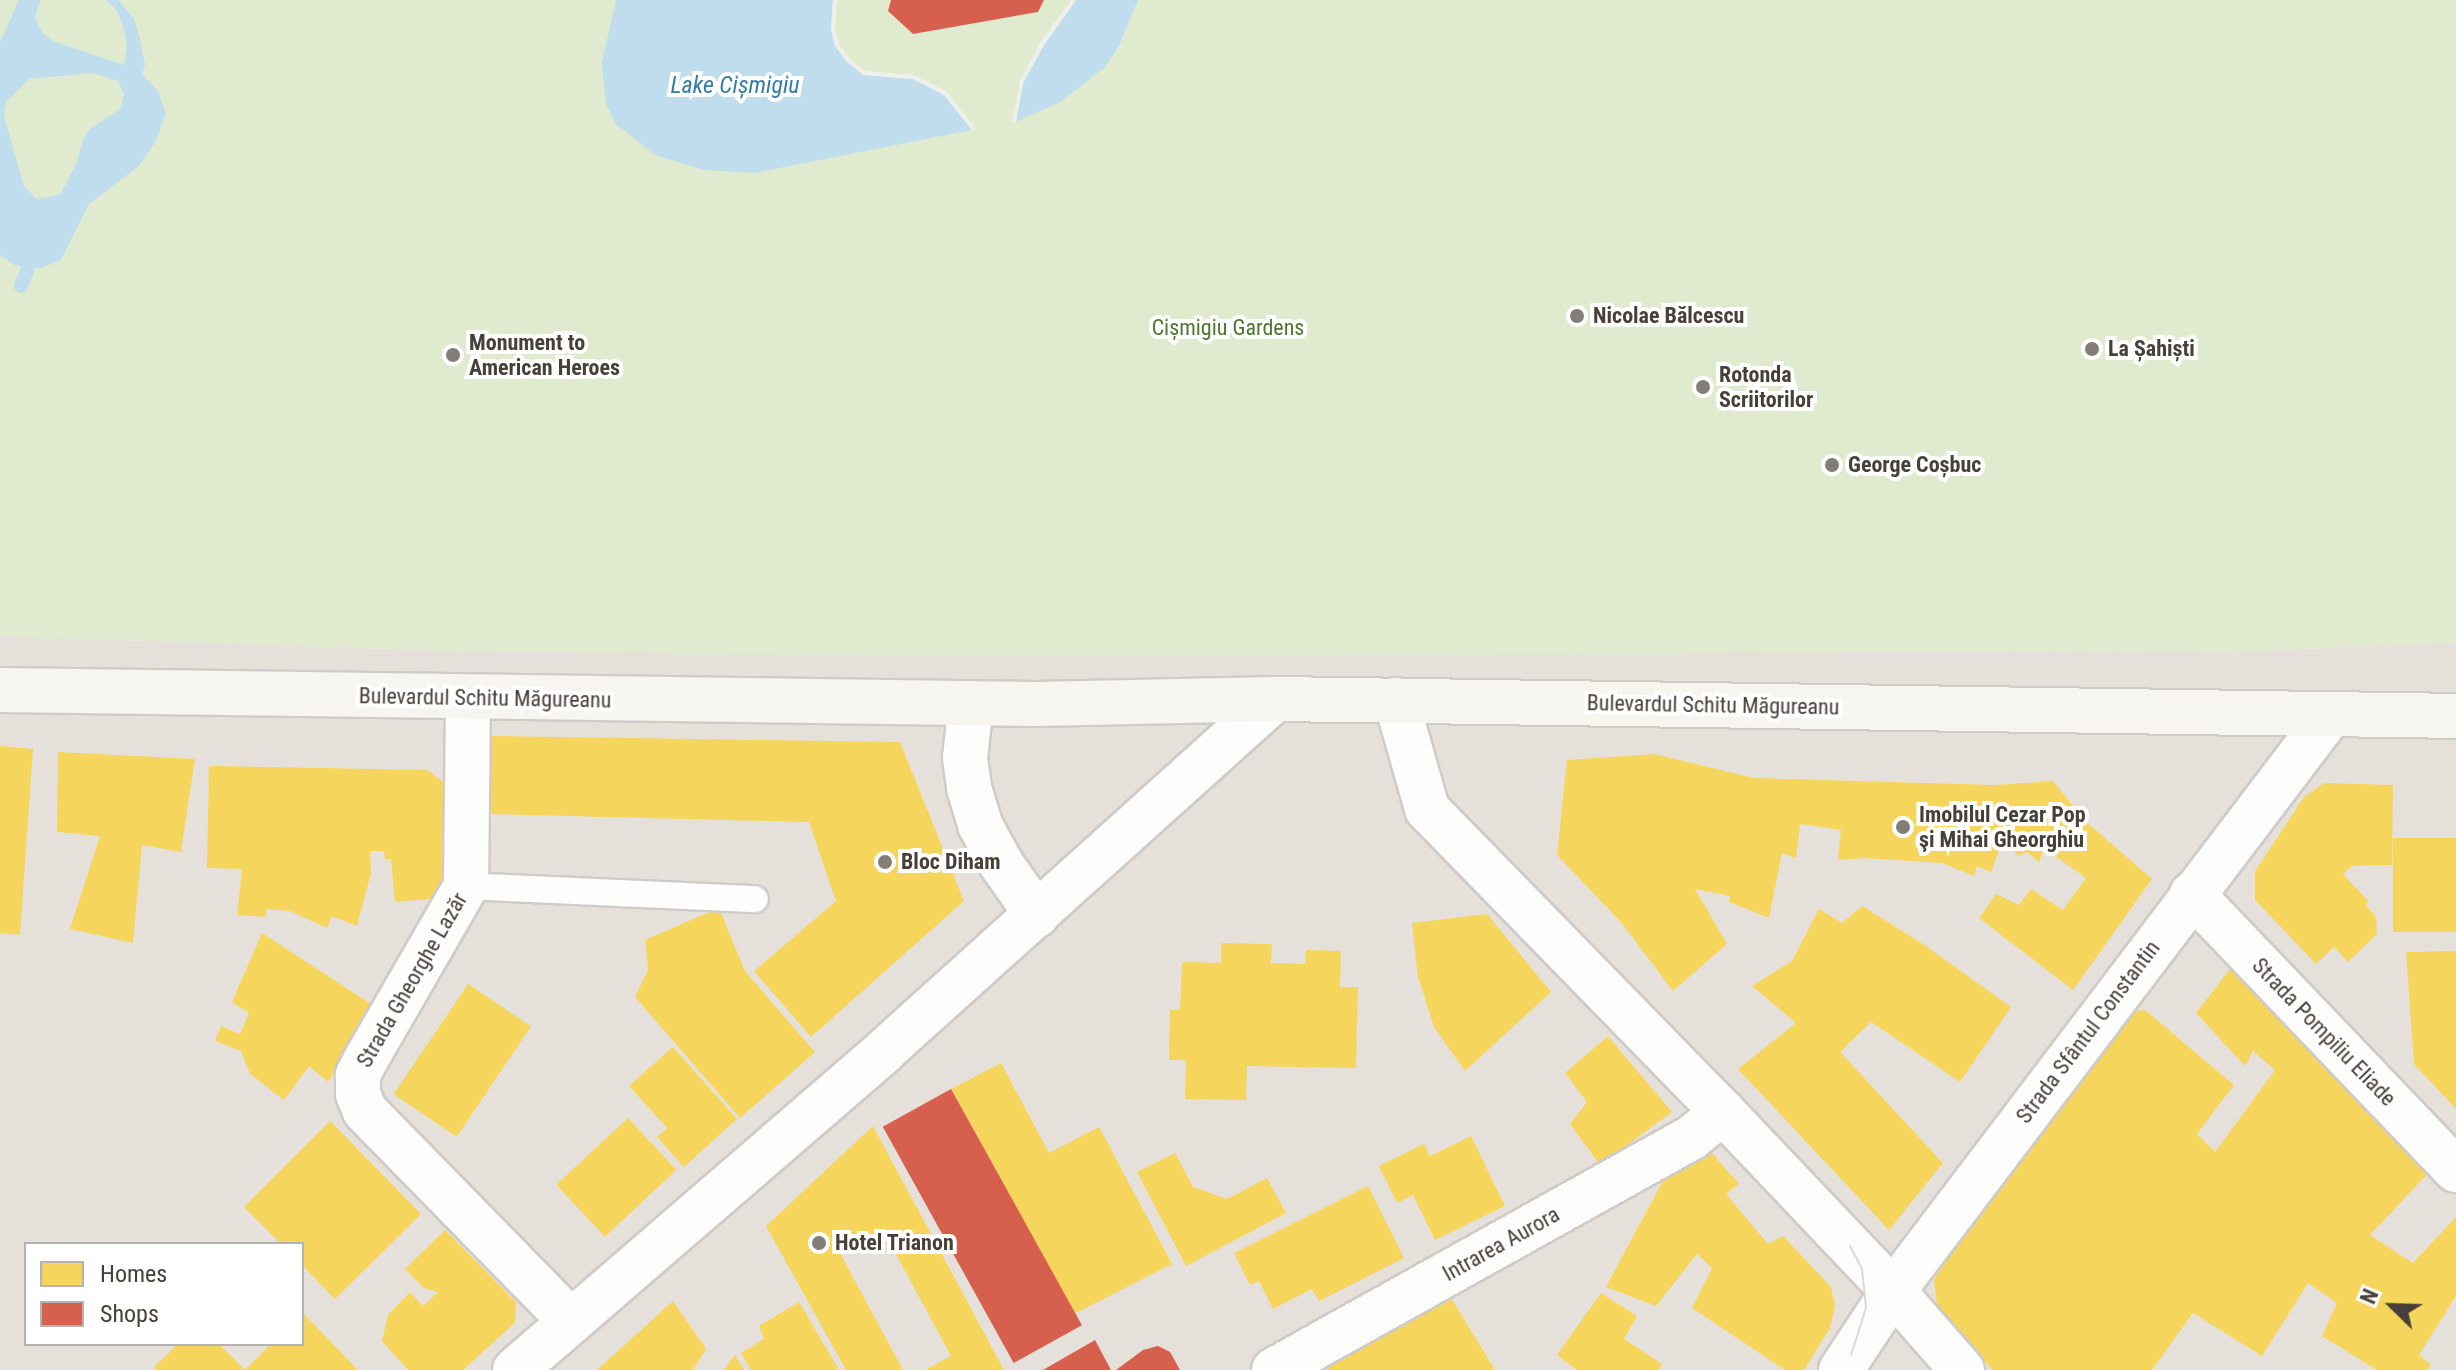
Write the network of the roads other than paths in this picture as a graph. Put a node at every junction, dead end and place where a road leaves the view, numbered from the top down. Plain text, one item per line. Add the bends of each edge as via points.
1 (0, 690) edge
2 (468, 698) junction
3 (1275, 699) junction
4 (1396, 700) junction
5 (971, 703) junction
6 (2331, 714) junction
7 (2456, 716) edge
8 (466, 886) junction
9 (2192, 894) junction
10 (755, 899) dead end
11 (1037, 915) junction
12 (1723, 1112) junction
13 (2456, 1170) edge
14 (1893, 1291) junction
15 (571, 1321) junction
16 (1846, 1363) edge
17 (515, 1370) edge
18 (1274, 1370) edge
19 (1962, 1370) edge

1 - 2 main road, Bulevardul Schitu Măgureanu
2 - 5 main road, Bulevardul Schitu Măgureanu
2 - 8 street, Strada Gheorghe Lazăr
3 - 4 main road, Bulevardul Schitu Măgureanu
3 - 5 main road, Bulevardul Schitu Măgureanu
3 - 11 street
4 - 6 main road, Bulevardul Schitu Măgureanu
4 - 12 street via 1427,809
5 - 11 street via 965,758 980,825
6 - 7 main road, Bulevardul Schitu Măgureanu
6 - 9 street, Strada Sfântul Constantin
8 - 10 lane
8 - 15 street, Strada Gheorghe Lazăr via 365,1061 358,1094 365,1111
9 - 13 street, Strada Pompiliu Eliade
9 - 14 street, Strada Sfântul Constantin
11 - 15 street
12 - 14 street
12 - 18 street, Intrarea Aurora via 1691,1138
14 - 16 street, Strada Sfântul Constantin
14 - 19 street
15 - 17 street

